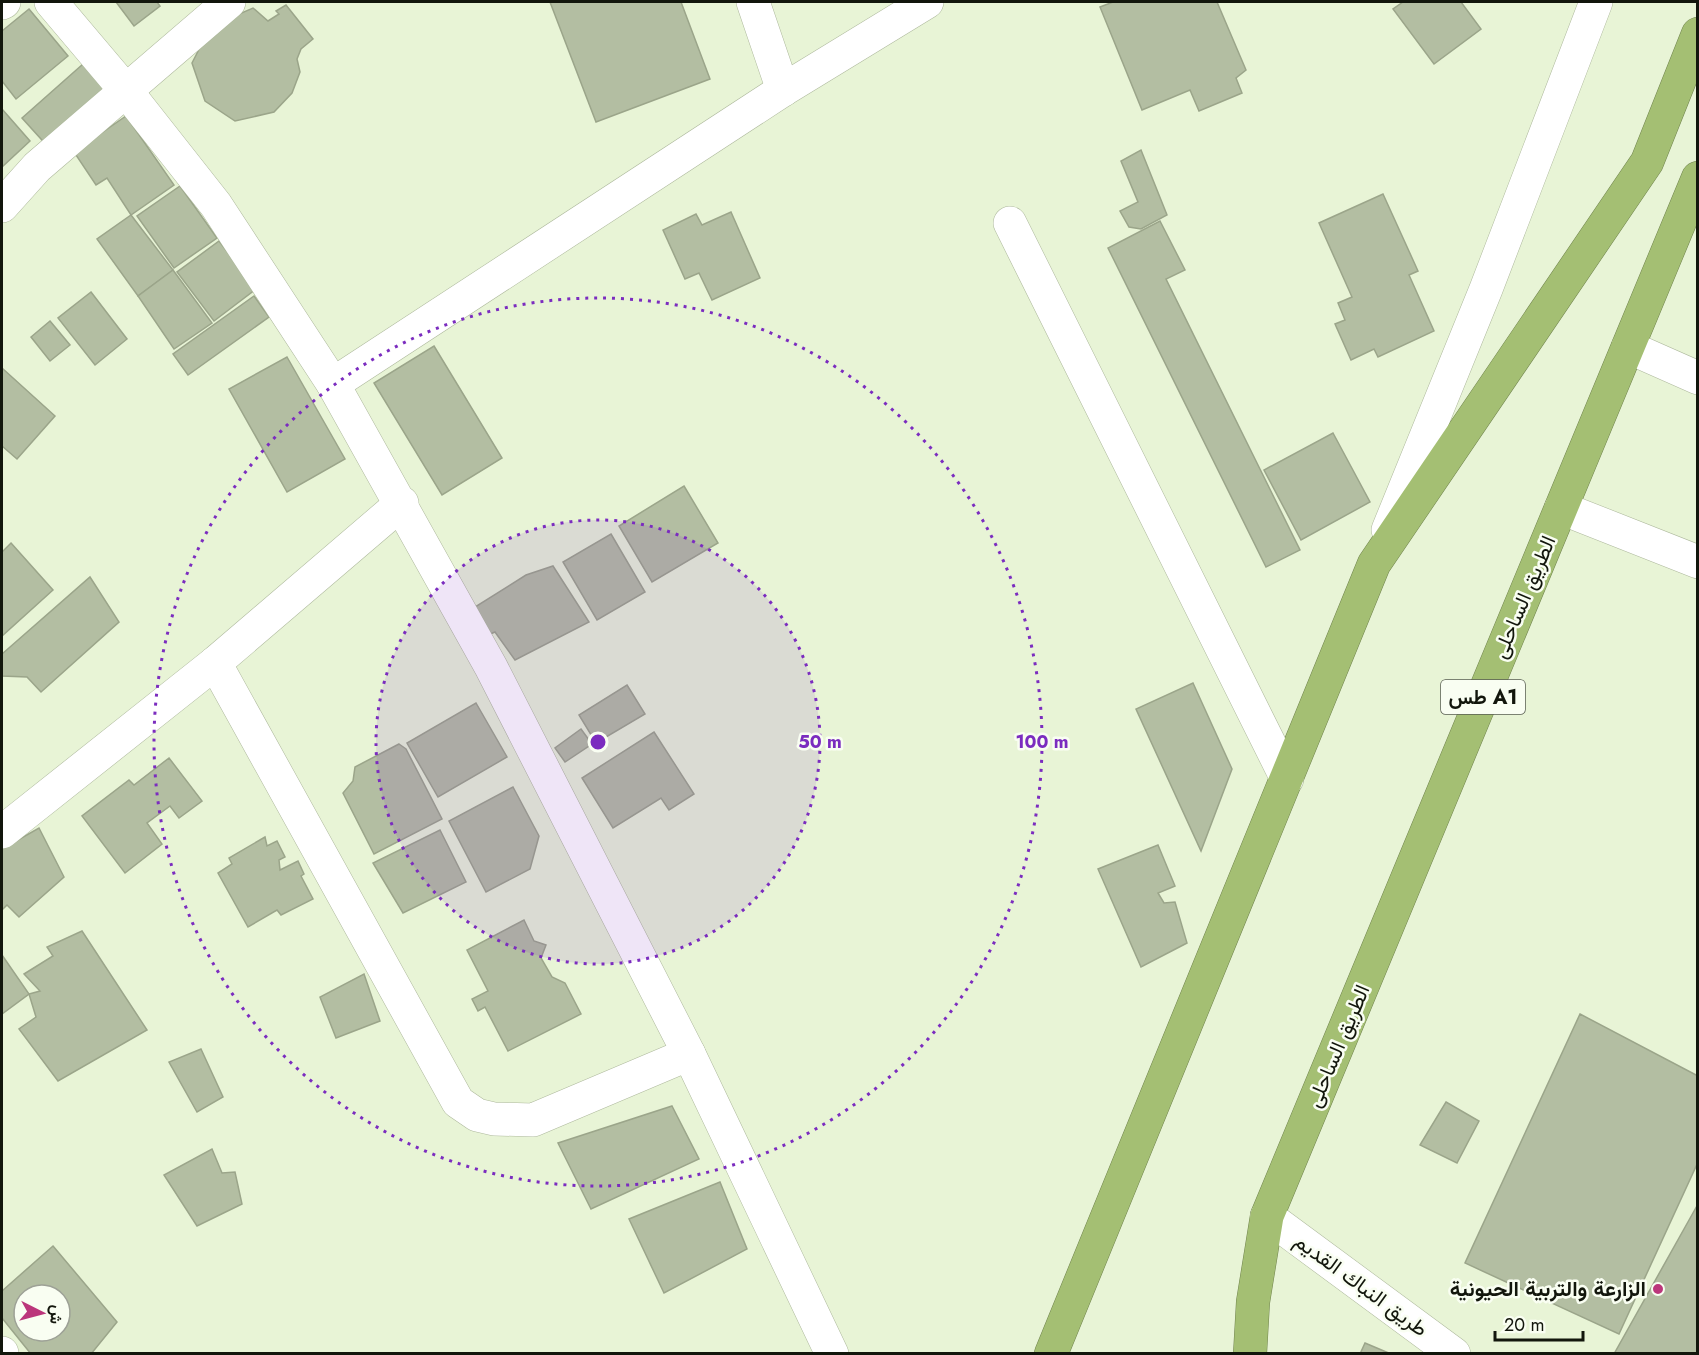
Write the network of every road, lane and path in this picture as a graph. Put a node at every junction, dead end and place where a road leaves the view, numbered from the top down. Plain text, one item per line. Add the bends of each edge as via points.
1 (51, 2) edge
2 (229, 2) edge
3 (753, 2) edge
4 (927, 2) edge
5 (1596, 2) edge
6 (1698, 34) edge
7 (783, 90) junction
8 (127, 92) junction
9 (1698, 178) edge
10 (2, 206) edge
11 (1010, 224) dead end
12 (1628, 347) junction
13 (1698, 378) edge
14 (333, 384) junction
15 (402, 503) junction
16 (1561, 508) junction
17 (1698, 562) edge
18 (1374, 564) junction
19 (215, 663) junction
20 (1287, 779) junction
21 (2, 832) edge
22 (689, 1054) junction
23 (1268, 1216) junction
24 (832, 1353) edge
25 (1051, 1353) edge
26 (1250, 1353) edge
27 (1454, 1353) edge

1 - 8 street
2 - 8 street
3 - 7 street
4 - 7 street
5 - 18 street via 1486,290
6 - 18 highway via 1647,162
7 - 14 street
8 - 10 street via 37,167
8 - 14 street via 216,205
9 - 12 highway, الطريق الساحلى / طس A1
11 - 20 street
12 - 13 street
12 - 16 highway, الطريق الساحلى / طس A1
14 - 15 street
15 - 19 street
15 - 22 street
16 - 17 street
16 - 23 highway, الطريق الساحلى / طس A1
18 - 20 highway
19 - 21 street
19 - 22 street via 458,1102 477,1115 533,1120
20 - 25 highway
22 - 24 street
23 - 26 highway, الطريق الساحلى
23 - 27 street, طريق النباك القديم

